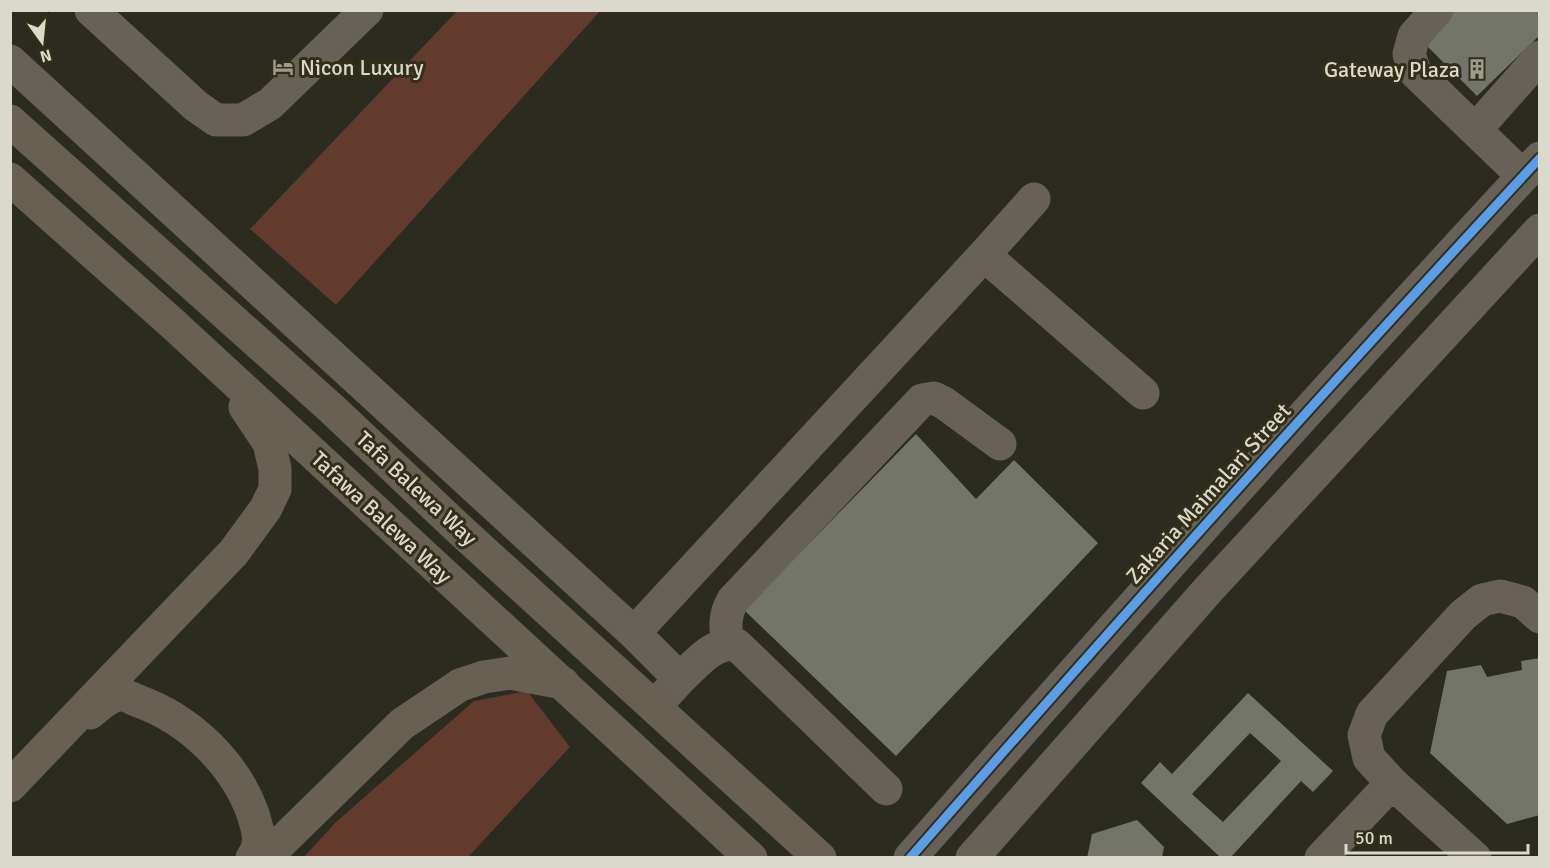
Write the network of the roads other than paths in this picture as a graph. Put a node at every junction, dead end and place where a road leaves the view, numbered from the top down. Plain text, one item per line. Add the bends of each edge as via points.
1 (1437, 10) edge
2 (96, 12) edge
3 (357, 14) edge
4 (1539, 57) edge
5 (10, 61) edge
6 (11, 121) edge
7 (1476, 129) junction
8 (1531, 167) edge
9 (10, 179) edge
10 (1034, 199) dead end
11 (1539, 230) edge
12 (984, 255) junction
13 (1434, 272) junction
14 (1472, 302) junction
15 (174, 324) junction
16 (1143, 393) dead end
17 (1000, 444) dead end
18 (1539, 617) edge
19 (634, 633) junction
20 (728, 644) junction
21 (680, 679) junction
22 (565, 684) junction
23 (655, 706) junction
24 (46, 749) junction
25 (1392, 783) junction
26 (10, 786) edge
27 (886, 789) dead end
28 (252, 858) edge
29 (265, 858) edge
30 (751, 858) edge
31 (820, 858) edge
32 (910, 858) edge
33 (972, 858) edge
34 (1321, 858) edge
35 (1475, 858) edge

1 - 7 street via 1414,36 1409,54 1415,72
2 - 3 street via 216,120 243,120 270,104
4 - 7 street
5 - 19 street
6 - 23 main road, Tafa Balewa Way
7 - 8 street
8 - 13 street, Zakaria Maimalari Street
9 - 15 main road, Tafawa Balewa Way
10 - 12 street
11 - 14 street
12 - 16 street
12 - 19 street
13 - 14 street
13 - 32 street, Zakaria Maimalari Street
14 - 33 street via 1208,590
15 - 22 main road, Tafawa Balewa Way
15 - 24 main road via 254,418 270,443 275,489 234,552
17 - 20 street via 944,403 934,398 922,399 733,600 726,611
18 - 25 street via 1523,602 1500,596 1482,600 1372,714 1364,735 1369,758
19 - 21 street
20 - 21 street via 714,650
20 - 27 street via 737,645
21 - 23 street
22 - 29 main road via 510,673 484,676 460,685 402,724
22 - 30 main road, Tafawa Balewa Way
23 - 31 main road, Tafa Balewa Way
24 - 26 main road
24 - 28 main road via 107,699 122,695 153,706 203,741 233,774 260,836
25 - 34 street
25 - 35 street

